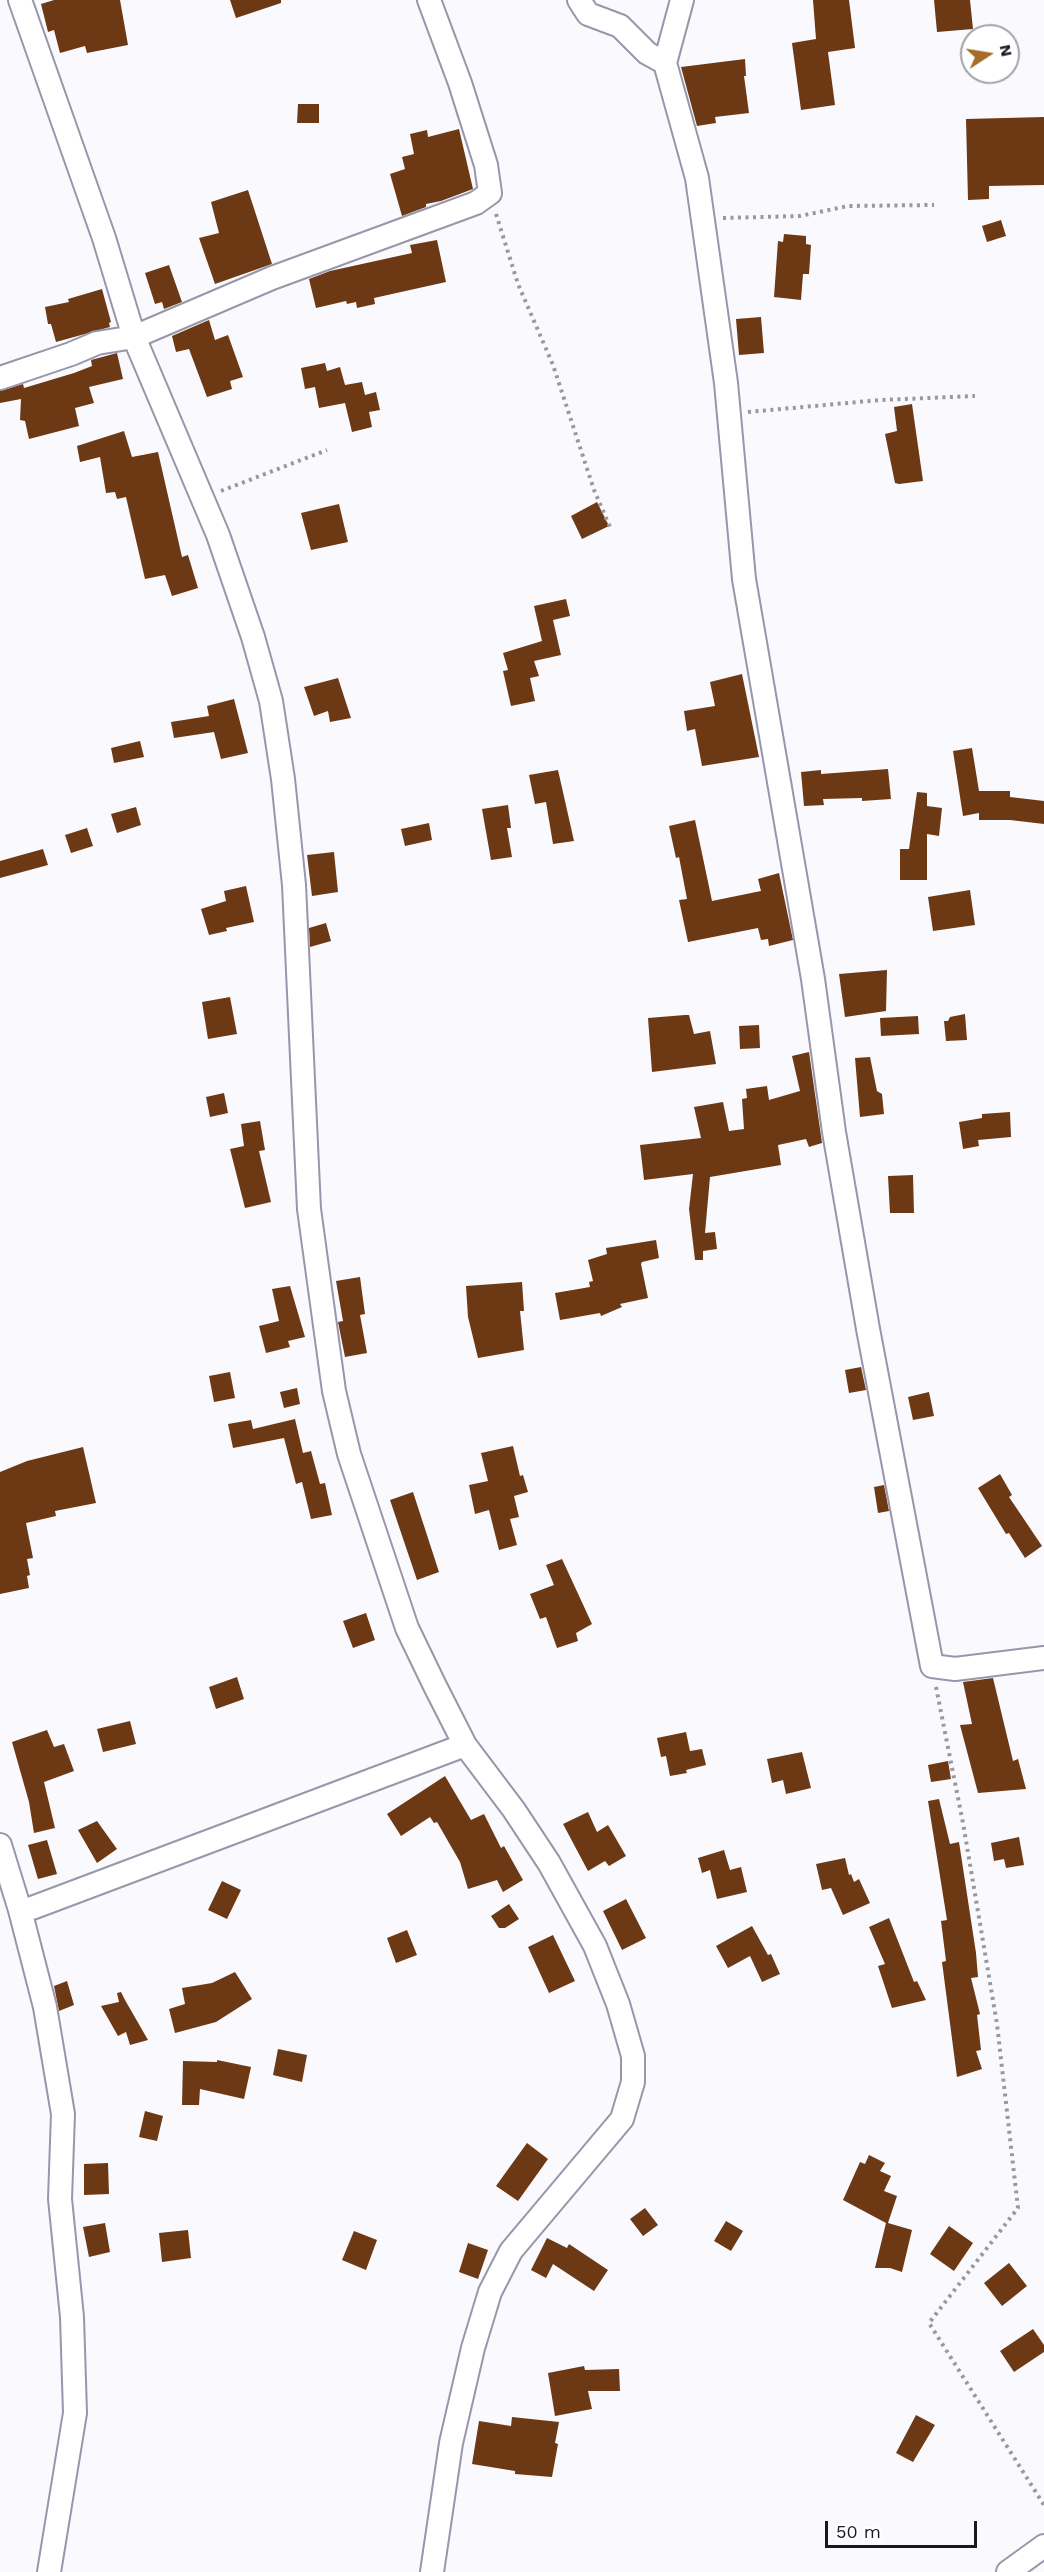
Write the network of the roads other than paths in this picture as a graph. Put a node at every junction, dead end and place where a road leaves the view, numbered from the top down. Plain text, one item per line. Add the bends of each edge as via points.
1 (20, 0) edge
2 (429, 0) edge
3 (579, 0) edge
4 (682, 0) edge
5 (665, 63) junction
6 (134, 337) junction
7 (0, 378) edge
8 (1044, 1658) edge
9 (465, 1745) junction
10 (0, 1845) edge
11 (20, 1910) junction
12 (1044, 2546) edge
13 (49, 2572) edge
14 (432, 2572) edge
15 (1008, 2572) edge

1 - 6 street via 104,238
2 - 6 street via 486,165 490,194 272,278
3 - 5 street via 588,14 621,26 647,52
4 - 5 street
5 - 8 street via 697,178 729,414 744,579 813,979 834,1132 932,1666 955,1669
6 - 7 street via 97,343
6 - 9 street via 218,535 271,700 283,779 297,929 309,1209 334,1391 349,1454 407,1628
9 - 11 street via 78,1892
9 - 14 street via 549,1863 595,1946 633,2056 633,2082 622,2119 511,2252 490,2292 472,2348 452,2443
10 - 11 street
11 - 13 street via 45,2007 63,2114 60,2199 72,2317 75,2414
12 - 15 street

